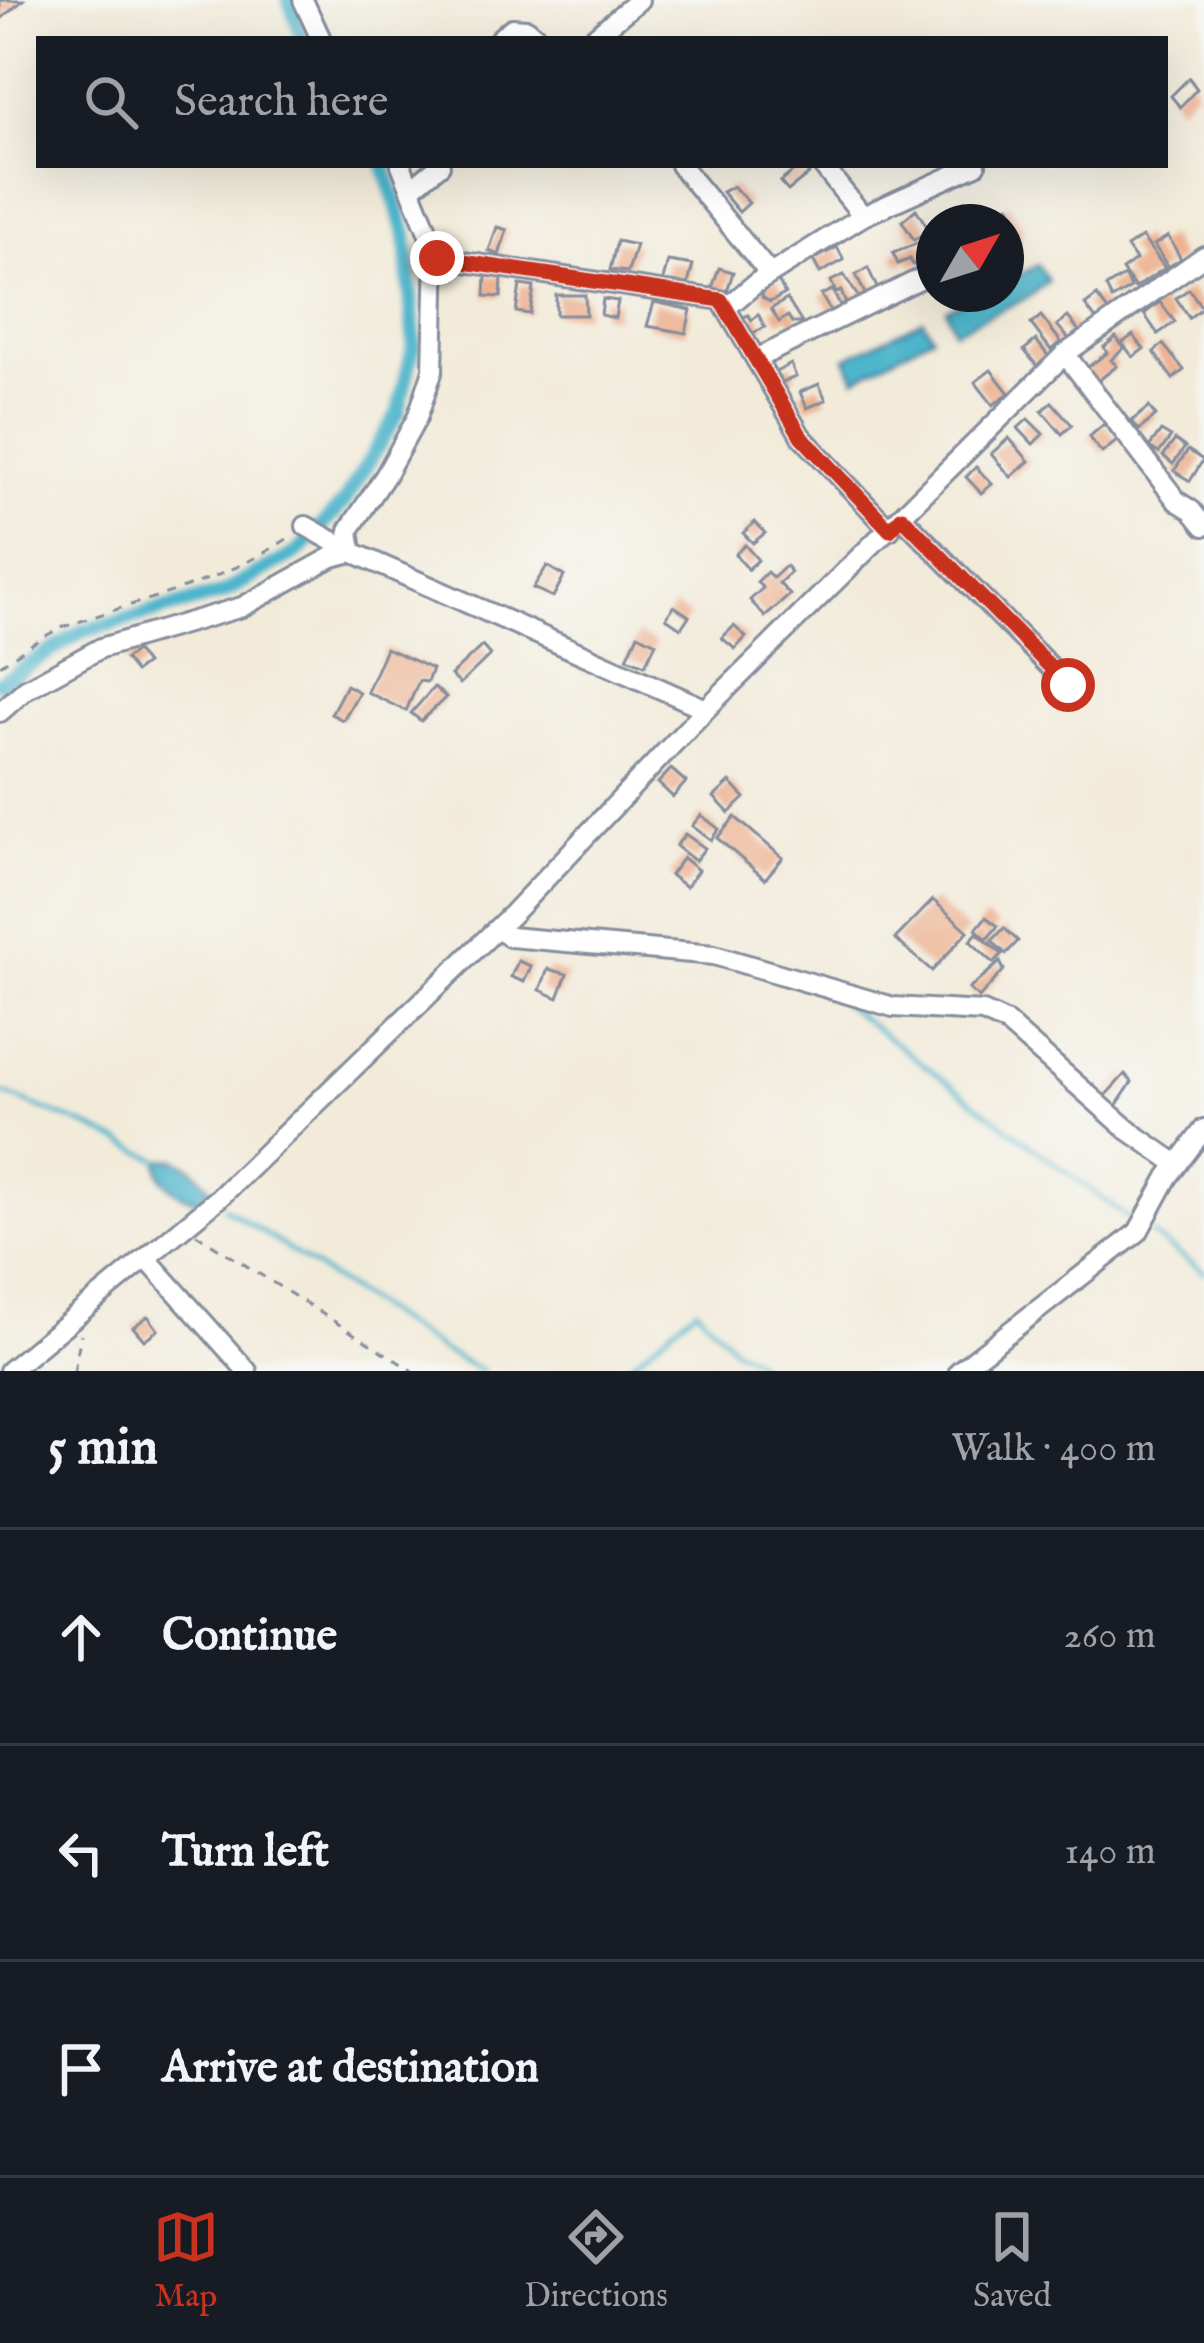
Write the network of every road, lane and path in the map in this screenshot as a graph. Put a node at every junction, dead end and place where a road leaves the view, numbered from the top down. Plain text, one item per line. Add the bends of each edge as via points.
1 (303, 0) edge
2 (639, 0) edge
3 (320, 36) edge
4 (503, 36) edge
5 (536, 36) edge
6 (596, 36) edge
7 (402, 168) edge
8 (436, 168) edge
9 (682, 168) edge
10 (824, 168) edge
11 (969, 168) edge
12 (412, 188) junction
13 (863, 216) junction
14 (437, 258) junction
15 (1202, 260) edge
16 (770, 274) junction
17 (916, 281) edge
18 (726, 308) junction
19 (1065, 354) junction
20 (758, 358) junction
21 (896, 523) junction
22 (305, 526) joint
23 (1204, 526) edge
24 (352, 553) junction
25 (0, 665) edge
26 (1068, 685) dead end
27 (706, 709) junction
28 (0, 712) edge
29 (497, 929) junction
30 (1204, 1129) edge
31 (1177, 1164) junction
32 (184, 1227) junction
33 (146, 1258) junction
34 (85, 1309) junction
35 (9, 1371) edge
36 (74, 1371) edge
37 (247, 1371) edge
38 (413, 1371) edge
39 (959, 1371) edge

1 - 3 street
2 - 6 street
4 - 5 street via 512,28
7 - 12 street
8 - 12 street
9 - 16 street
10 - 13 street
11 - 13 street
12 - 14 street
13 - 16 street
14 - 18 street via 721,300
14 - 24 street via 433,370 417,418 349,530
15 - 19 street
16 - 18 street
17 - 20 street
18 - 20 street
19 - 21 street
19 - 23 street
20 - 21 street via 801,436
21 - 26 street
21 - 27 street
22 - 24 street
22 - 25 path via 241,568 59,629
24 - 27 street
24 - 28 street via 242,607 101,648
27 - 29 street
29 - 31 street via 510,938 713,955 893,1007 983,1012
29 - 32 street
30 - 31 street
31 - 39 street via 1138,1232
32 - 33 street
32 - 38 path
33 - 34 street
33 - 37 street
34 - 35 street
34 - 36 path

